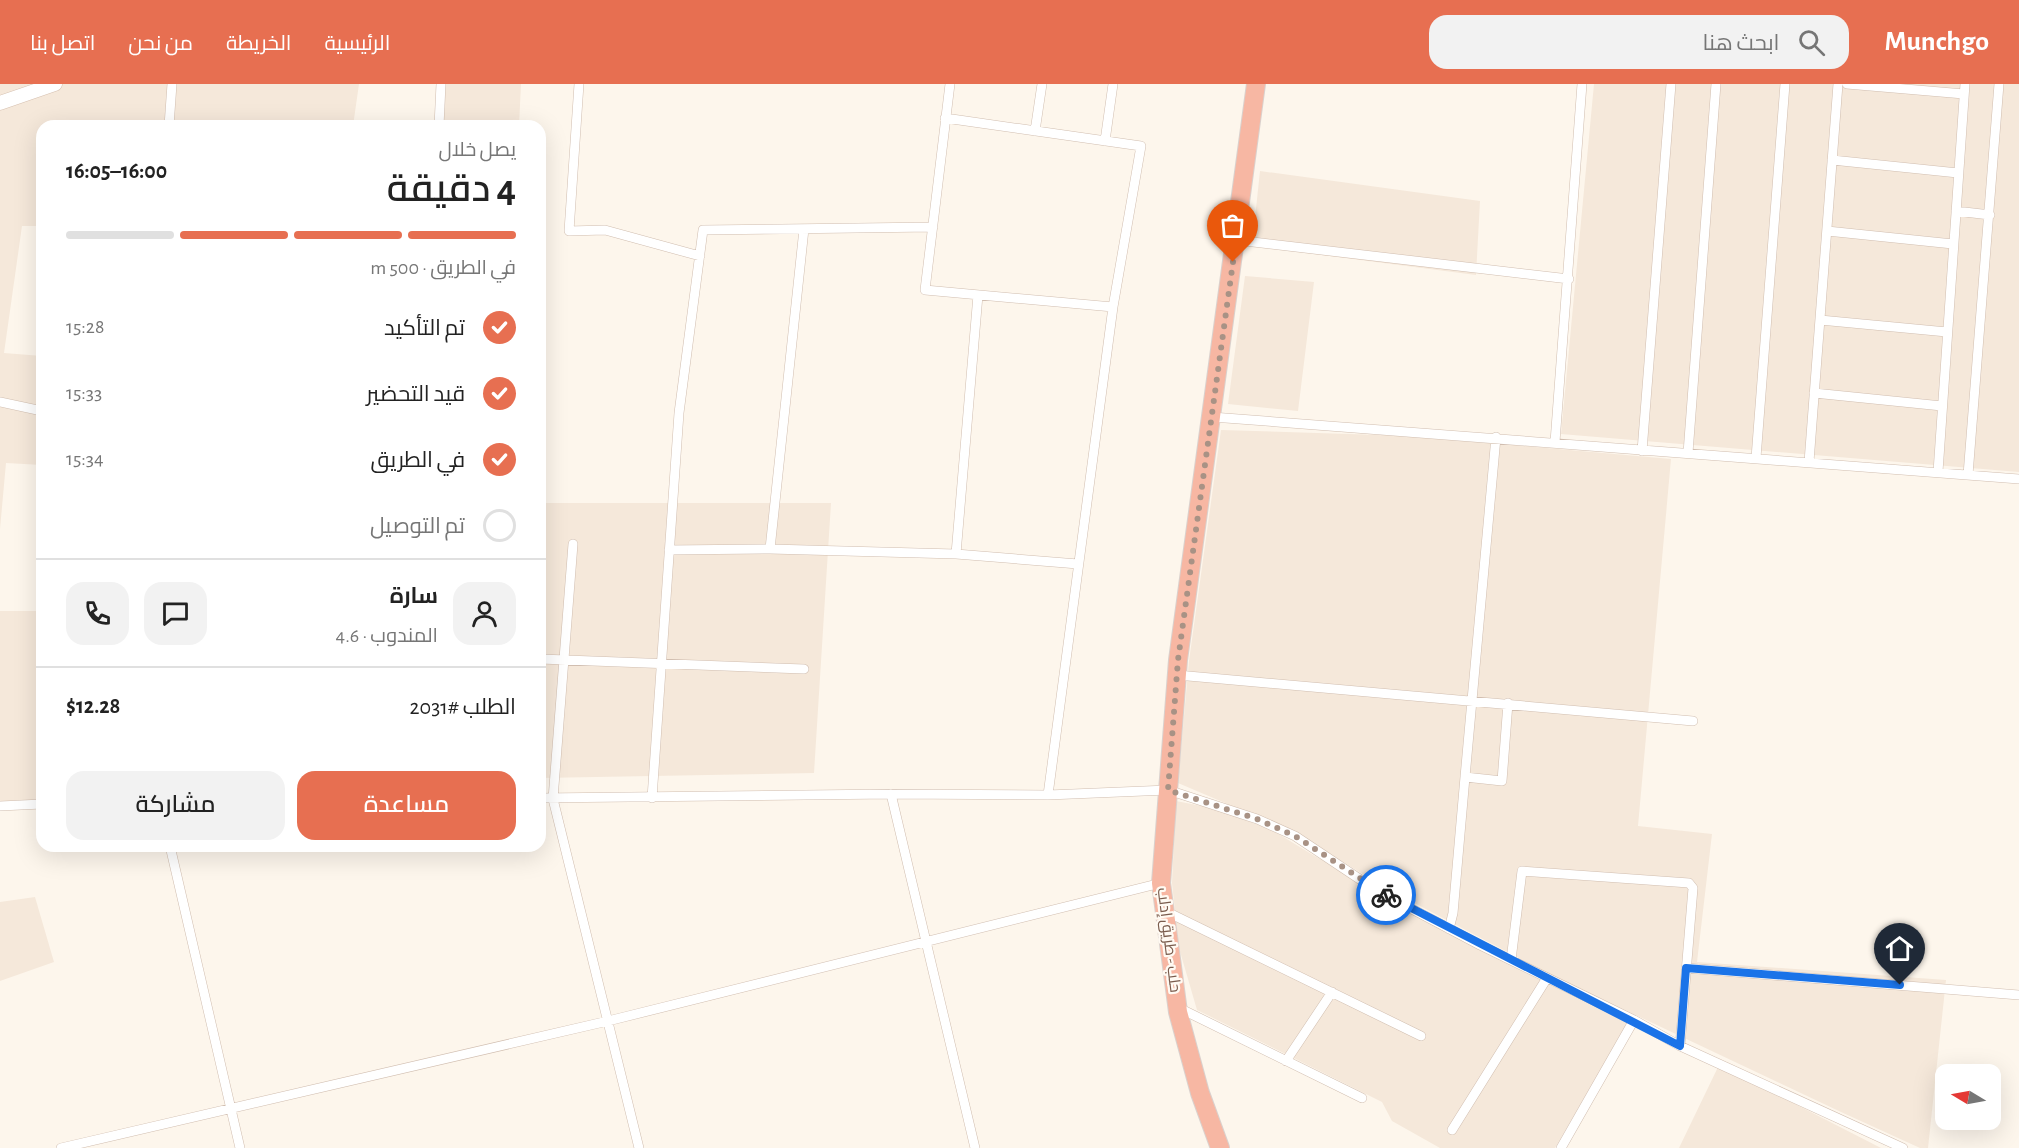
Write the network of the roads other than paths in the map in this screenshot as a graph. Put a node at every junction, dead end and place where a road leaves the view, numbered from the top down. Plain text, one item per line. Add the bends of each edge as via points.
1 (172, 84) edge
2 (441, 84) edge
3 (579, 84) edge
4 (950, 84) edge
5 (1042, 84) edge
6 (1113, 84) edge
7 (1256, 84) edge
8 (1582, 84) edge
9 (1671, 84) edge
10 (1716, 84) edge
11 (1785, 84) edge
12 (1838, 84) edge
13 (1847, 84) edge
14 (1999, 84) edge
15 (47, 85) edge
16 (1964, 89) edge
17 (0, 103) edge
18 (945, 118) junction
19 (169, 120) edge
20 (439, 120) edge
21 (1035, 131) junction
22 (1105, 141) junction
23 (1832, 160) junction
24 (1958, 173) junction
25 (1956, 211) junction
26 (1990, 216) junction
27 (933, 227) junction
28 (804, 229) junction
29 (1827, 231) junction
30 (1236, 240) junction
31 (1953, 244) junction
32 (700, 256) junction
33 (1569, 279) junction
34 (978, 295) junction
35 (1113, 307) junction
36 (1820, 320) junction
37 (1947, 332) junction
38 (1814, 393) junction
39 (0, 402) edge
40 (1942, 406) junction
41 (36, 410) edge
42 (1212, 417) junction
43 (1496, 437) junction
44 (1555, 442) junction
45 (1642, 451) junction
46 (1688, 453) junction
47 (1756, 458) junction
48 (1809, 462) junction
49 (1938, 472) junction
50 (1968, 475) junction
51 (2019, 479) edge
52 (573, 544) dead end
53 (770, 549) junction
54 (669, 550) junction
55 (956, 554) junction
56 (1078, 564) junction
57 (546, 659) edge
58 (566, 659) junction
59 (661, 664) junction
60 (804, 669) dead end
61 (1177, 675) junction
62 (1472, 700) junction
63 (1509, 703) junction
64 (1692, 721) dead end
65 (1465, 777) junction
66 (1168, 790) junction
67 (891, 794) junction
68 (1048, 795) junction
69 (546, 798) edge
70 (651, 798) junction
71 (553, 799) junction
72 (36, 804) edge
73 (0, 806) edge
74 (171, 852) edge
75 (1161, 883) junction
76 (1165, 911) junction
77 (1449, 929) junction
78 (926, 942) junction
79 (1510, 960) junction
80 (1686, 968) junction
81 (1547, 978) junction
82 (1332, 992) junction
83 (2019, 995) edge
84 (1177, 1007) junction
85 (1634, 1020) junction
86 (608, 1021) junction
87 (1421, 1036) dead end
88 (1680, 1046) junction
89 (1286, 1061) junction
90 (1362, 1098) dead end
91 (230, 1109) junction
92 (1452, 1130) dead end
93 (61, 1148) edge
94 (240, 1148) edge
95 (639, 1148) edge
96 (975, 1148) edge
97 (1220, 1148) edge
98 (1561, 1148) edge
99 (1903, 1148) edge

1 - 19 street
2 - 20 street
3 - 32 street via 569,231 605,230
4 - 18 street
5 - 21 street
6 - 22 street
7 - 30 highway, حلب - طريق إدلب
8 - 33 street
9 - 45 street
10 - 46 street
11 - 47 street
12 - 23 street
13 - 16 street
14 - 26 street
15 - 17 street
16 - 24 street
18 - 21 street
18 - 27 street
21 - 22 street
22 - 35 street via 1141,146
23 - 24 street
23 - 29 street
24 - 25 street
25 - 26 street
25 - 31 street
26 - 50 street
27 - 28 street
27 - 34 street via 925,290
28 - 32 street via 704,230
28 - 53 street
29 - 31 street
29 - 36 street
30 - 33 street
30 - 42 highway, حلب - طريق إدلب
31 - 37 street
32 - 54 street via 679,413
33 - 44 street
34 - 35 street
34 - 55 street
35 - 56 street
36 - 37 street
36 - 38 street
37 - 40 street
38 - 40 street
38 - 48 street
39 - 41 street
40 - 49 street
42 - 43 street
42 - 61 highway, حلب - طريق إدلب
43 - 44 street
43 - 62 street
44 - 45 street
45 - 46 street
46 - 47 street
47 - 48 street
48 - 49 street
49 - 50 street
50 - 51 street
52 - 58 street
53 - 54 street
53 - 55 street
54 - 59 street
55 - 56 street
56 - 68 street
57 - 58 street
58 - 59 street
58 - 71 street
59 - 60 street
59 - 70 street
61 - 62 street
61 - 66 highway, حلب - طريق إدلب
62 - 63 street
62 - 65 street
63 - 64 street
63 - 65 street via 1502,781
65 - 77 street
66 - 68 street
66 - 75 highway, حلب - طريق إدلب
66 - 77 street via 1257,819 1295,836 1376,890
67 - 68 street
67 - 70 street
67 - 78 street
69 - 71 street
70 - 71 street
71 - 86 street
72 - 73 street
74 - 91 street
75 - 76 highway, حلب - طريق إدلب
75 - 78 street
76 - 82 street
76 - 84 highway, حلب - طريق إدلب
77 - 79 street
78 - 86 street
78 - 96 street
79 - 80 street via 1522,871 1689,883 1693,888
79 - 81 street
80 - 83 street
80 - 88 street
81 - 85 street
81 - 92 street
82 - 87 street
82 - 89 street
84 - 89 street
84 - 97 highway, حلب - طريق إدلب via 1200,1093
85 - 88 street
85 - 98 street
86 - 91 street
86 - 95 street
88 - 99 street
89 - 90 street
91 - 93 street
91 - 94 street

